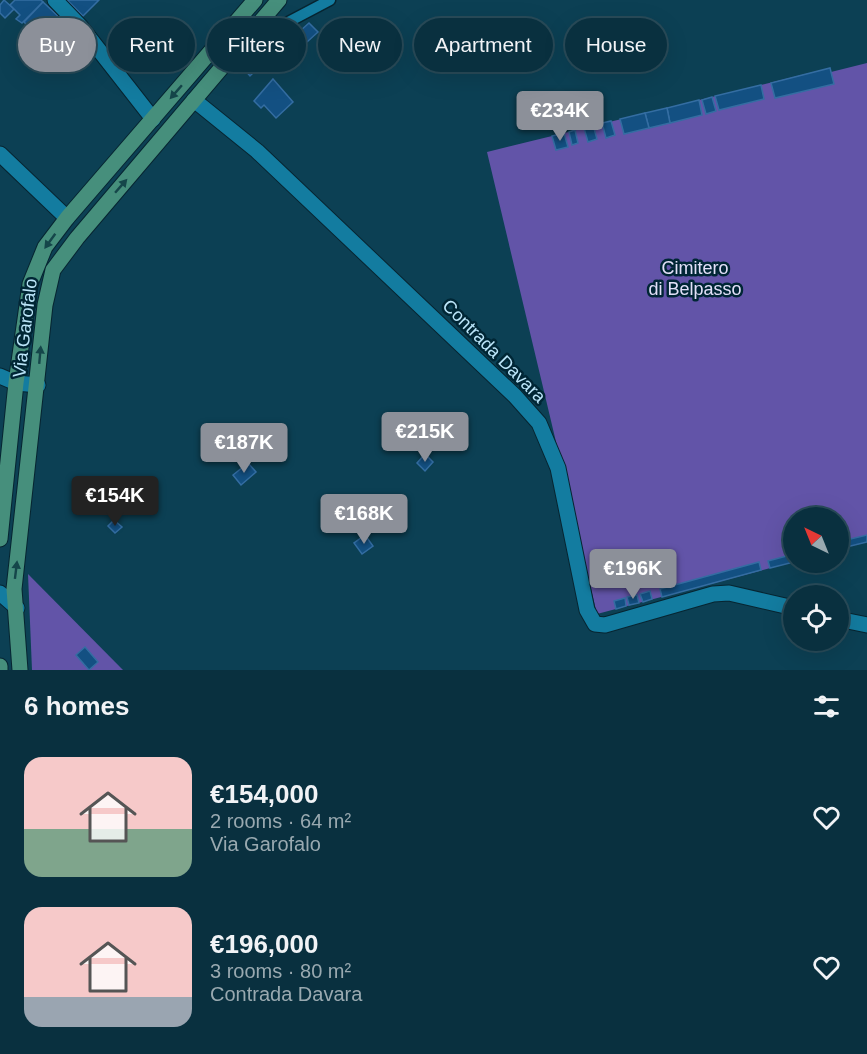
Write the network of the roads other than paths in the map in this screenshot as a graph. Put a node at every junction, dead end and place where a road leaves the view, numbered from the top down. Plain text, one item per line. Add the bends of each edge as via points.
1 (55, 0) edge
2 (255, 0) edge
3 (279, 0) edge
4 (330, 0) edge
5 (264, 18) edge
6 (296, 18) edge
7 (218, 72) edge
8 (194, 100) junction
9 (153, 119) junction
10 (0, 154) edge
11 (67, 218) junction
12 (0, 376) edge
13 (16, 383) junction
14 (38, 385) junction
15 (0, 539) edge
16 (0, 593) edge
17 (783, 605) edge
18 (17, 608) junction
19 (849, 621) edge
20 (867, 625) edge
21 (20, 670) edge

1 - 9 street
2 -> 9 main road, Via Garofalo
3 - 5 main road, Via Garofalo
4 - 6 lane
7 - 8 main road, Via Garofalo
14 -> 8 main road, Via Garofalo via 45,305 53,270
8 - 17 street, Contrada Davara via 265,159 539,423 558,468 587,610 595,624 605,625 713,594 729,593
9 - 11 main road, Via Garofalo
10 - 11 street
11 -> 13 main road, Via Garofalo via 45,247 30,284
12 - 13 street
13 - 14 street
13 - 15 main road, Via Garofalo
18 -> 14 main road, Via Garofalo via 14,589
16 - 18 street
18 - 21 main road, Via Garofalo
19 - 20 street

